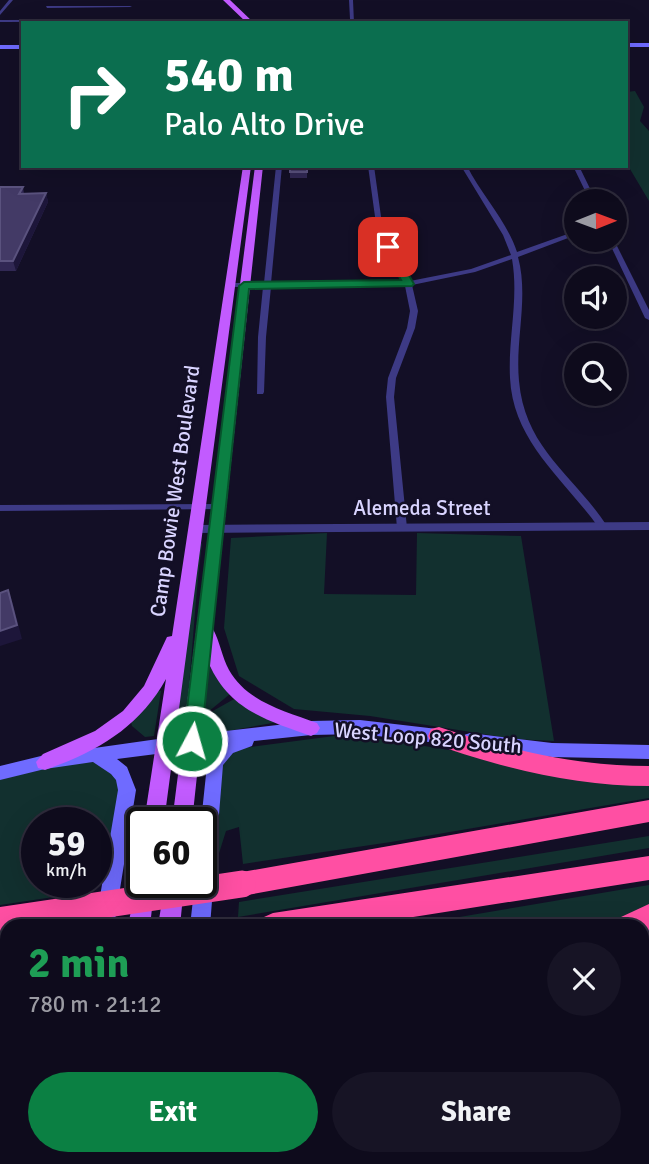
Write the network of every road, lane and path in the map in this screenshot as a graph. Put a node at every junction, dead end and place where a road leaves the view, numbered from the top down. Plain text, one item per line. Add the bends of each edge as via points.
1 (11, 0) edge
2 (133, 0) edge
3 (217, 0) edge
4 (226, 0) edge
5 (351, 0) edge
6 (3, 7) edge
7 (47, 7) dead end
8 (130, 7) junction
9 (0, 14) edge
10 (0, 21) edge
11 (21, 21) edge
12 (123, 21) edge
13 (244, 21) edge
14 (244, 21) edge
15 (352, 21) edge
16 (628, 45) edge
17 (649, 45) edge
18 (0, 47) edge
19 (21, 47) edge
20 (247, 168) edge
21 (258, 168) edge
22 (279, 168) edge
23 (371, 168) edge
24 (465, 168) edge
25 (577, 168) edge
26 (587, 189) edge
27 (249, 194) junction
28 (564, 238) edge
29 (617, 252) edge
30 (516, 257) junction
31 (408, 284) junction
32 (269, 285) junction
33 (237, 286) junction
34 (649, 318) edge
35 (260, 392) dead end
36 (200, 507) junction
37 (219, 507) junction
38 (0, 508) edge
39 (602, 526) junction
40 (649, 526) edge
41 (402, 528) junction
42 (196, 529) junction
43 (217, 529) junction
44 (186, 604) junction
45 (205, 625) junction
46 (311, 728) junction
47 (273, 732) junction
48 (439, 736) junction
49 (192, 741) junction
50 (165, 744) junction
51 (649, 752) edge
52 (94, 755) junction
53 (45, 762) junction
54 (0, 773) edge
55 (649, 776) edge
56 (156, 807) edge
57 (184, 807) edge
58 (649, 811) edge
59 (649, 868) edge
60 (143, 898) edge
61 (173, 898) edge
62 (7, 919) edge
63 (105, 919) edge
64 (140, 919) edge
65 (171, 919) edge
66 (201, 919) edge
67 (318, 919) edge

1 - 6 street
2 - 8 street
3 - 13 main road
4 - 14 main road
5 - 15 street
6 - 9 street
7 - 8 street
8 - 12 street
10 - 11 street
16 - 17 main road
18 - 19 main road
20 - 27 main road, Camp Bowie West Boulevard
21 - 27 main road, Camp Bowie West Boulevard
22 - 32 street
23 - 31 street via 380,231
24 - 30 street
25 - 26 street
27 - 33 main road, Camp Bowie West Boulevard
28 - 30 street
29 - 34 street
30 - 31 street via 459,275
30 - 39 street via 520,281 512,370 523,420 539,452
31 - 32 street
31 - 41 street via 414,311 390,397
32 - 33 street
32 - 35 street
33 - 36 main road, Camp Bowie West Boulevard
33 - 37 main road, Camp Bowie West Boulevard
36 - 37 street
36 - 38 street
36 - 42 main road, Camp Bowie West Boulevard
37 - 43 main road, Camp Bowie West Boulevard
39 - 40 street, Alemeda Street
39 - 41 street, Alemeda Street
41 - 43 street, Alemeda Street
42 - 43 street, Alemeda Street
42 - 44 main road, Camp Bowie West Boulevard
43 - 45 main road, Camp Bowie West Boulevard
44 - 50 main road, Camp Bowie West Boulevard
44 - 53 main road via 166,661 136,711 106,735
45 - 46 main road via 216,667 236,693 270,713
45 - 49 main road, Camp Bowie West Boulevard
46 - 47 main road, West Loop 820 South
46 - 48 main road, West Loop 820 South via 360,727
47 - 49 main road, West Loop 820 South
47 - 66 main road via 234,744 221,752 215,765
48 - 51 main road, West Loop 820 South via 552,750
48 - 55 highway via 591,775
49 - 50 main road, West Loop 820 South
49 - 57 main road, Camp Bowie West Boulevard
50 - 52 main road, West Loop 820 South
50 - 56 main road, Camp Bowie West Boulevard
52 - 53 main road, West Loop 820 South
52 - 63 main road via 122,772 127,790
53 - 54 main road, West Loop 820 South
58 - 62 highway, bridge via 242,884
59 - 67 highway
60 - 64 main road
61 - 65 main road

